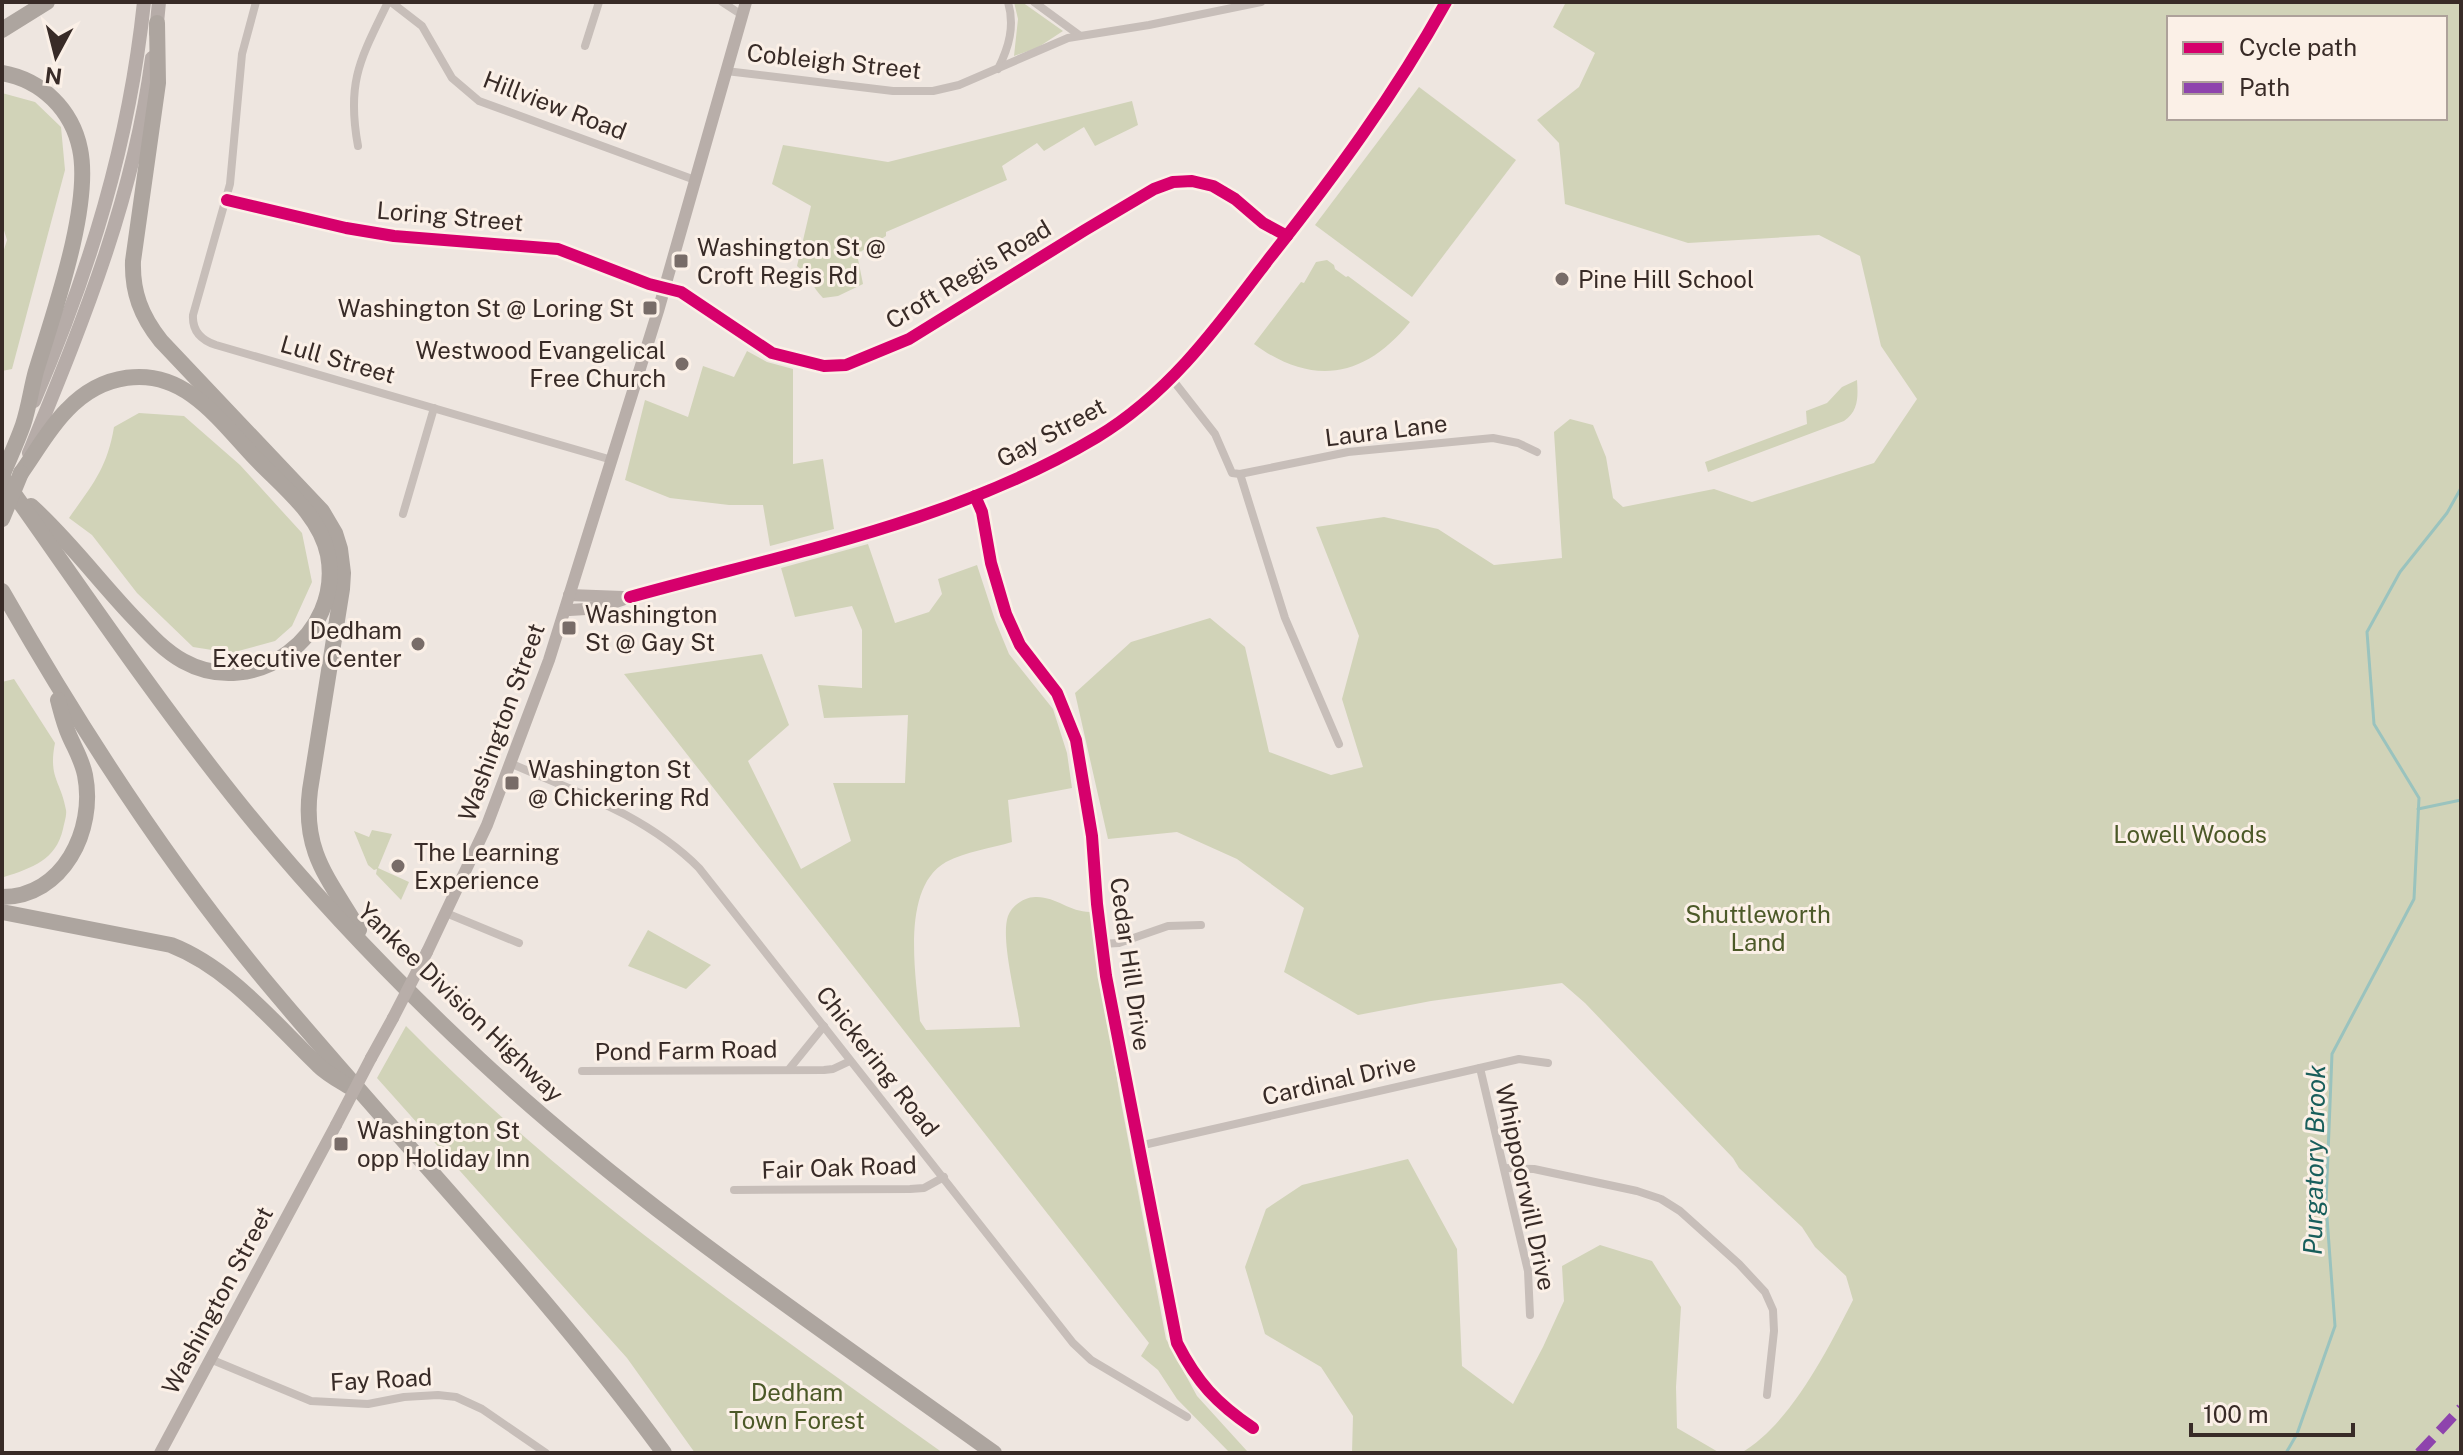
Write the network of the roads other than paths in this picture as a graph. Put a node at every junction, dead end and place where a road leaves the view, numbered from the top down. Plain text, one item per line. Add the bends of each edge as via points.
1 (47, 2) edge
2 (144, 2) edge
3 (159, 2) edge
4 (256, 2) edge
5 (390, 2) edge
6 (599, 2) edge
7 (722, 2) edge
8 (746, 2) edge
9 (1008, 2) edge
10 (1261, 2) edge
11 (1446, 2) edge
12 (1035, 3) edge
13 (1224, 6) edge
14 (742, 15) junction
15 (157, 23) junction
16 (2, 30) edge
17 (1079, 35) junction
18 (585, 46) dead end
19 (998, 69) junction
20 (726, 71) junction
21 (2, 73) edge
22 (358, 146) dead end
23 (695, 180) junction
24 (227, 200) junction
25 (1287, 236) junction
26 (665, 287) junction
27 (1172, 379) junction
28 (434, 408) junction
29 (23, 424) junction
30 (1537, 452) dead end
31 (32, 453) junction
32 (612, 460) junction
33 (1240, 474) junction
34 (8, 477) edge
35 (975, 496) junction
36 (403, 514) dead end
37 (2, 519) edge
38 (2, 591) edge
39 (569, 595) junction
40 (630, 597) junction
41 (565, 610) junction
42 (50, 675) junction
43 (1339, 744) dead end
44 (512, 764) junction
45 (2, 897) edge
46 (2, 912) edge
47 (446, 913) junction
48 (1201, 925) dead end
49 (519, 943) dead end
50 (1101, 944) junction
51 (372, 953) junction
52 (824, 1026) junction
53 (850, 1061) junction
54 (1548, 1063) dead end
55 (790, 1068) junction
56 (1480, 1068) junction
57 (582, 1071) dead end
58 (371, 1101) junction
59 (1139, 1146) junction
60 (1505, 1168) junction
61 (944, 1177) junction
62 (734, 1190) dead end
63 (1530, 1315) dead end
64 (210, 1359) junction
65 (1767, 1395) dead end
66 (1187, 1417) dead end
67 (1253, 1428) dead end
68 (160, 1453) edge
69 (546, 1453) edge
70 (664, 1453) edge
71 (994, 1453) edge

1 - 16 highway
2 - 29 main road via 130,102 103,218 72,310
3 - 15 main road
4 - 24 street via 242,54
5 - 22 street via 357,71 352,114
5 - 23 street, Hillview Road via 422,26 452,78 479,101
6 - 18 street
7 - 14 street
8 - 14 main road, Washington Street
9 - 19 street via 1011,30
10 - 13 street, Cobleigh Street
11 - 25 main road, Gay Street via 1391,95
12 - 17 street
13 - 17 street, Cobleigh Street
14 - 20 main road, Washington Street
15 - 31 main road via 137,144 111,241
15 - 51 highway via 158,83 133,261 137,300 161,341 311,497 335,533 343,581 308,818 319,866
17 - 19 street, Cobleigh Street
19 - 20 street, Cobleigh Street via 920,92
20 - 23 main road, Washington Street
21 - 29 highway via 29,81 56,101 74,129 82,162 76,222
23 - 26 main road, Washington Street
24 - 26 street, Loring Street via 394,236 558,249
24 - 28 street, Lull Street via 193,315 200,337
25 - 26 street, Croft Regis Road via 1213,186 1173,182 909,339 846,365 824,366 772,353 713,311
25 - 27 main road, Gay Street
26 - 32 main road, Washington Street
27 - 33 street via 1215,434 1232,473
27 - 35 main road, Gay Street via 1098,436
28 - 32 street, Lull Street
28 - 36 street
29 - 34 highway
30 - 33 street, Laura Lane via 1493,438 1348,452
31 - 34 highway
31 - 34 highway via 66,410 95,387 132,376 179,386 203,404 315,523 329,569 325,602 312,631 288,655 255,670 219,673 185,662 156,640
32 - 39 main road, Washington Street
33 - 43 street via 1285,618
34 - 37 highway, bridge
34 - 51 highway, Yankee Division Highway via 211,767
35 - 40 main road, Gay Street via 867,533
35 - 50 street, Cedar Hill Drive via 1006,614 1020,645 1057,693 1076,740 1092,836
38 - 42 highway
39 - 40 main road, Gay Street
39 - 41 main road, Washington Street
40 - 41 main road, Gay Street via 584,611
41 - 44 main road, Washington Street
42 - 45 highway via 85,772 84,824 59,873 31,892
42 - 58 highway via 202,900
44 - 47 main road, Washington Street
44 - 52 street, Chickering Road via 611,806 669,840 699,868
46 - 58 highway via 171,945 193,955 273,1019 320,1068
47 - 49 street
47 - 64 main road, Washington Street, bridge
48 - 50 street via 1168,926
50 - 59 street, Cedar Hill Drive
51 - 71 highway, Yankee Division Highway via 479,1059 615,1177
52 - 53 street, Chickering Road
52 - 55 street, Pond Farm Road
53 - 55 street, Pond Farm Road via 833,1069
53 - 61 street, Chickering Road
54 - 56 street, Cardinal Drive via 1519,1059
55 - 57 street, Pond Farm Road
56 - 59 street, Cardinal Drive
56 - 60 street, Whippoorwill Drive
58 - 70 highway via 545,1300
59 - 67 street, Cedar Hill Drive via 1177,1343 1207,1392
60 - 63 street, Whippoorwill Drive via 1528,1271
60 - 65 street via 1637,1191 1680,1211 1765,1292 1774,1331
61 - 62 street, Fair Oak Road via 910,1189
61 - 66 street, Chickering Road via 1073,1343 1091,1360
64 - 68 main road, Washington Street
64 - 69 street, Fay Road via 311,1401 368,1404 404,1397 456,1397

